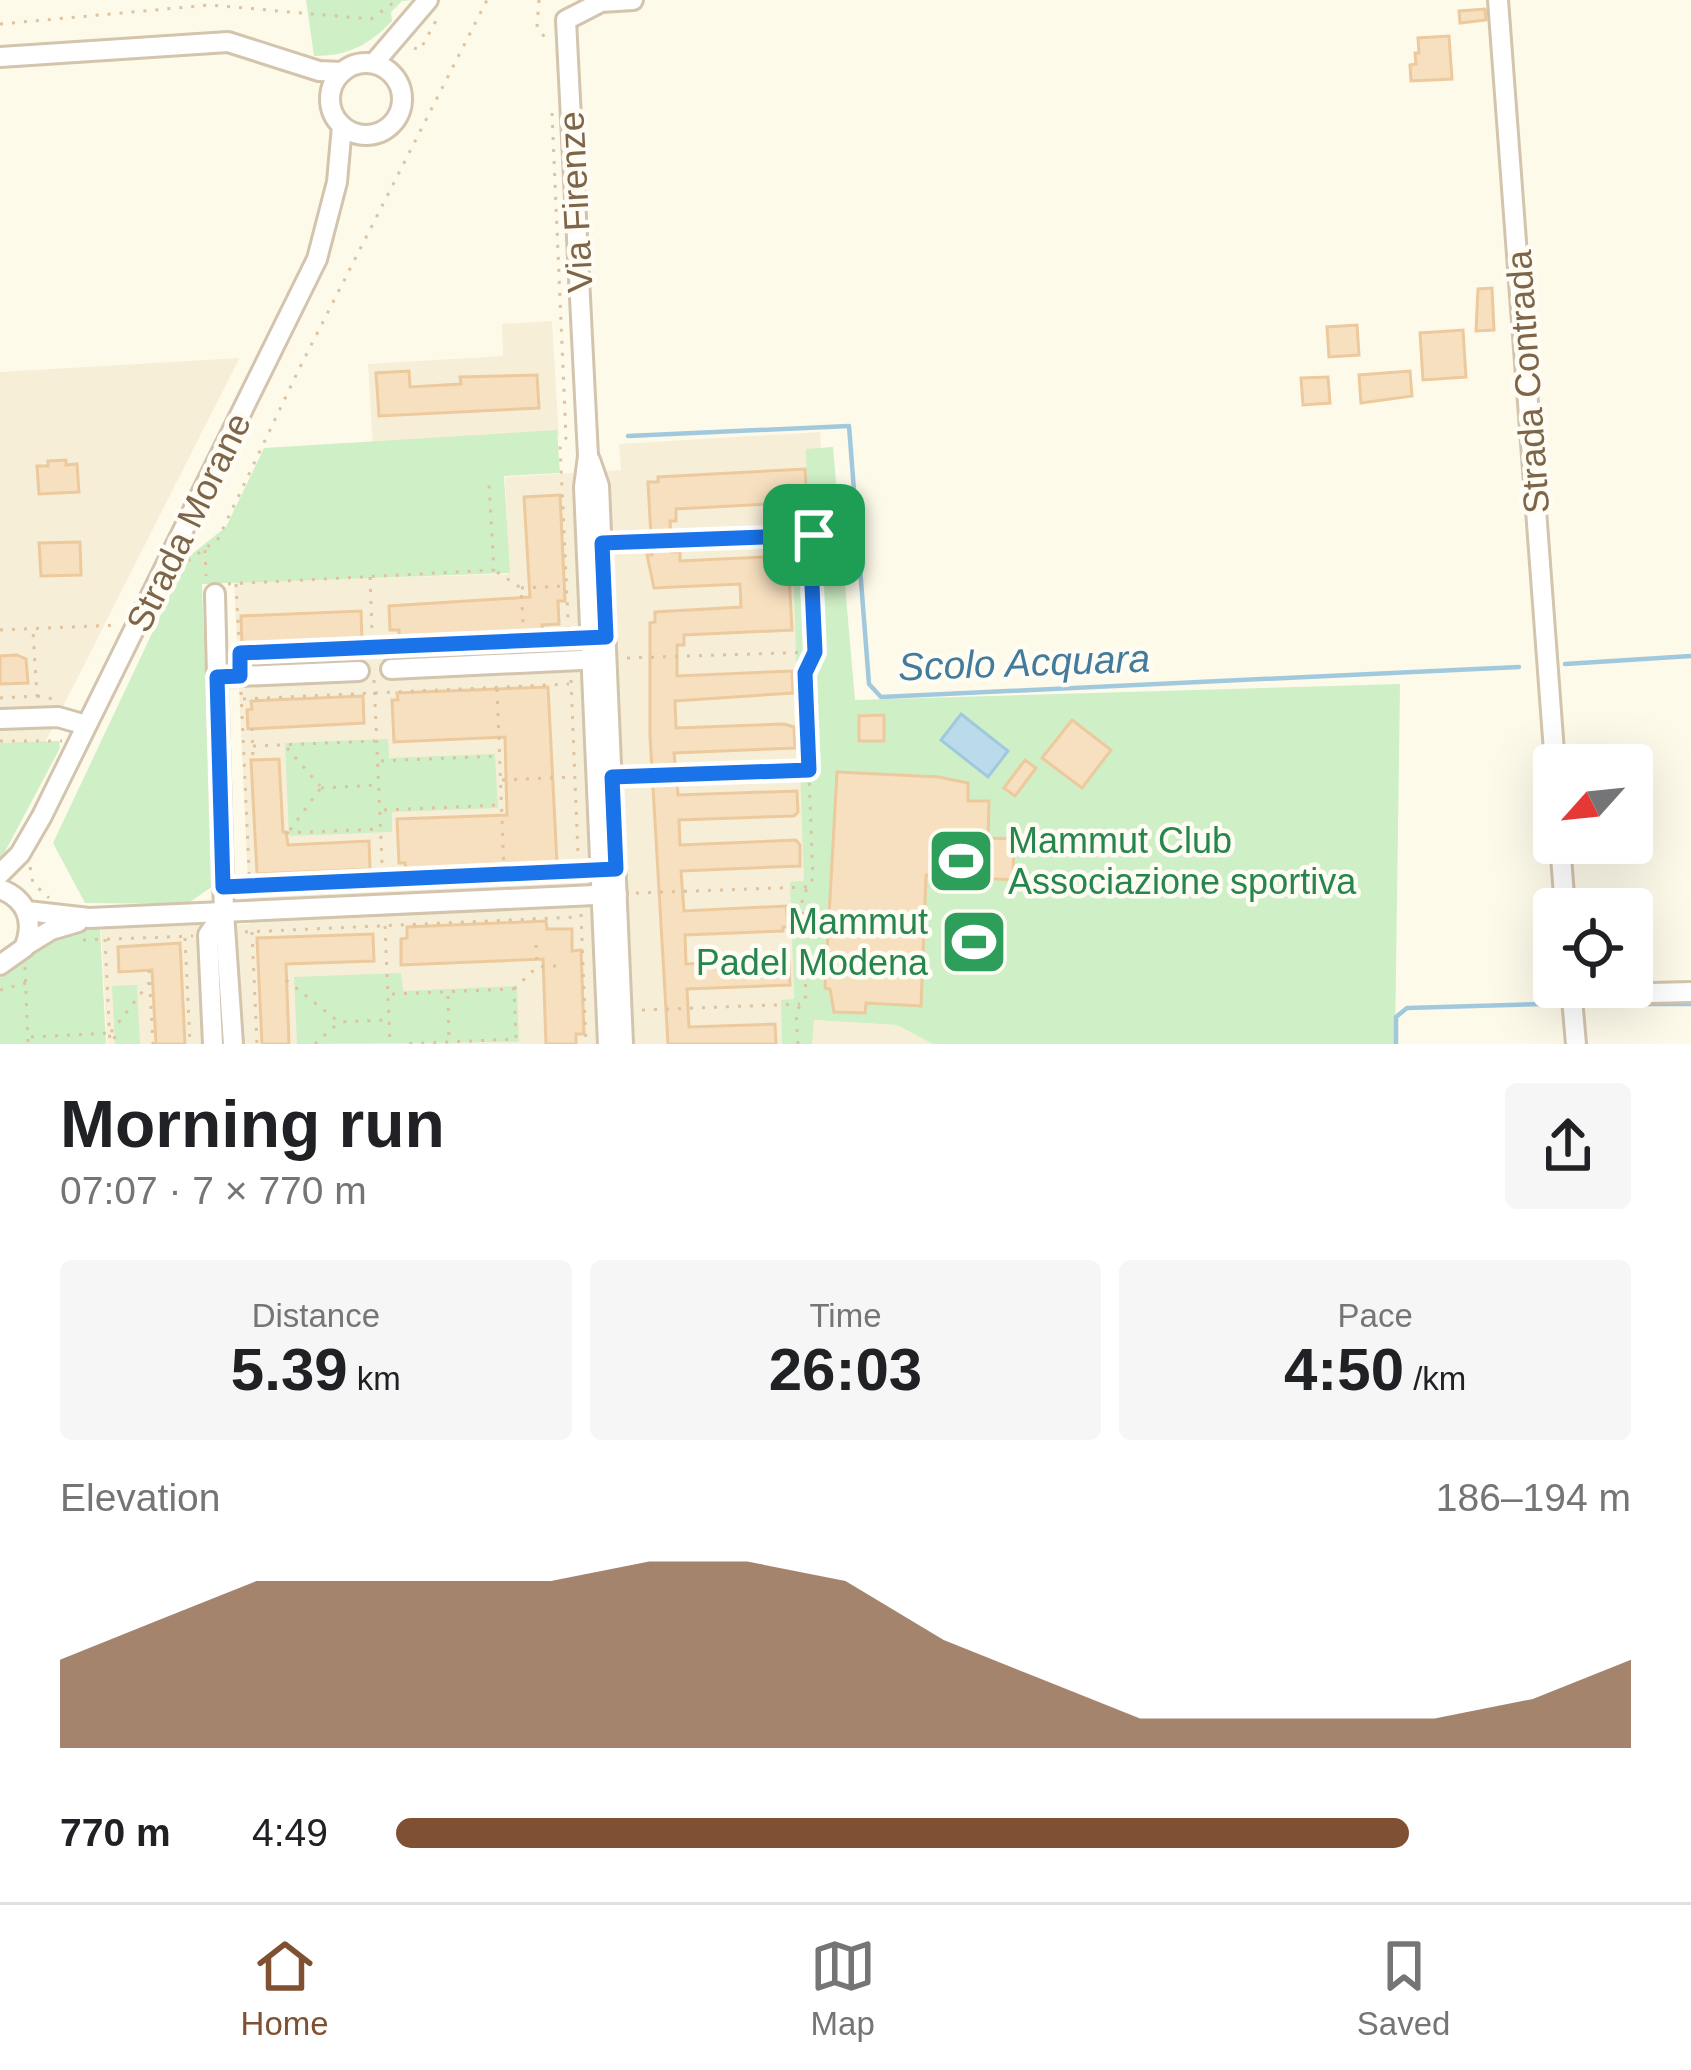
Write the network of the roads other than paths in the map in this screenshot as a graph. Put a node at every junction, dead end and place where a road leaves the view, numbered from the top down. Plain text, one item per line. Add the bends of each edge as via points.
1 (633, 0) edge
2 (1498, 0) edge
3 (423, 7) edge
4 (0, 57) edge
5 (281, 61) junction
6 (374, 63) junction
7 (342, 72) junction
8 (394, 75) junction
9 (330, 104) junction
10 (342, 126) junction
11 (364, 135) junction
12 (337, 182) junction
13 (588, 456) junction
14 (212, 589) road end
15 (599, 659) junction
16 (392, 669) dead end
17 (359, 670) dead end
18 (217, 677) junction
19 (0, 719) edge
20 (86, 725) junction
21 (1553, 744) edge
22 (25, 860) junction
23 (0, 874) edge
24 (0, 889) edge
25 (609, 894) junction
26 (23, 906) junction
27 (224, 912) junction
28 (51, 929) junction
29 (218, 935) junction
30 (25, 955) junction
31 (1, 966) edge
32 (1653, 992) edge
33 (1691, 992) edge
34 (1573, 1008) edge
35 (213, 1044) edge
36 (232, 1044) edge
37 (608, 1044) edge
38 (623, 1044) edge
39 (1576, 1044) edge

1 - 13 street, Via Firenze via 601,2 566,20
2 - 21 street, Strada Contrada
3 - 6 street
3 - 8 street
4 - 5 street via 228,42
5 - 7 street
5 - 9 street
6 - 7 street
6 - 8 street
7 - 9 street
8 - 11 street via 400,112 386,130
9 - 10 street
10 - 11 street
10 - 12 street, Strada Morane
11 - 12 street, Strada Morane
12 - 20 street, Strada Morane via 316,259
13 - 15 street, Via Firenze
13 - 15 street, Via Firenze via 599,486
14 - 18 street
15 - 16 street
15 - 25 street, Via Firenze
15 - 25 street, Via Firenze via 612,777
17 - 18 street
18 - 27 street
19 - 20 street via 58,717
20 - 22 street, Strada Morane
22 - 23 street, Strada Morane
22 - 26 street, Strada Morane
24 - 26 street
25 - 27 street
25 - 37 street, Via Firenze
25 - 38 street, Via Firenze
26 - 28 street
26 - 30 street, Strada Morane via 30,923
27 - 28 street via 88,918
27 - 29 street
28 - 30 street
29 - 35 street
29 - 36 street
30 - 31 street
32 - 33 street
34 - 39 street

